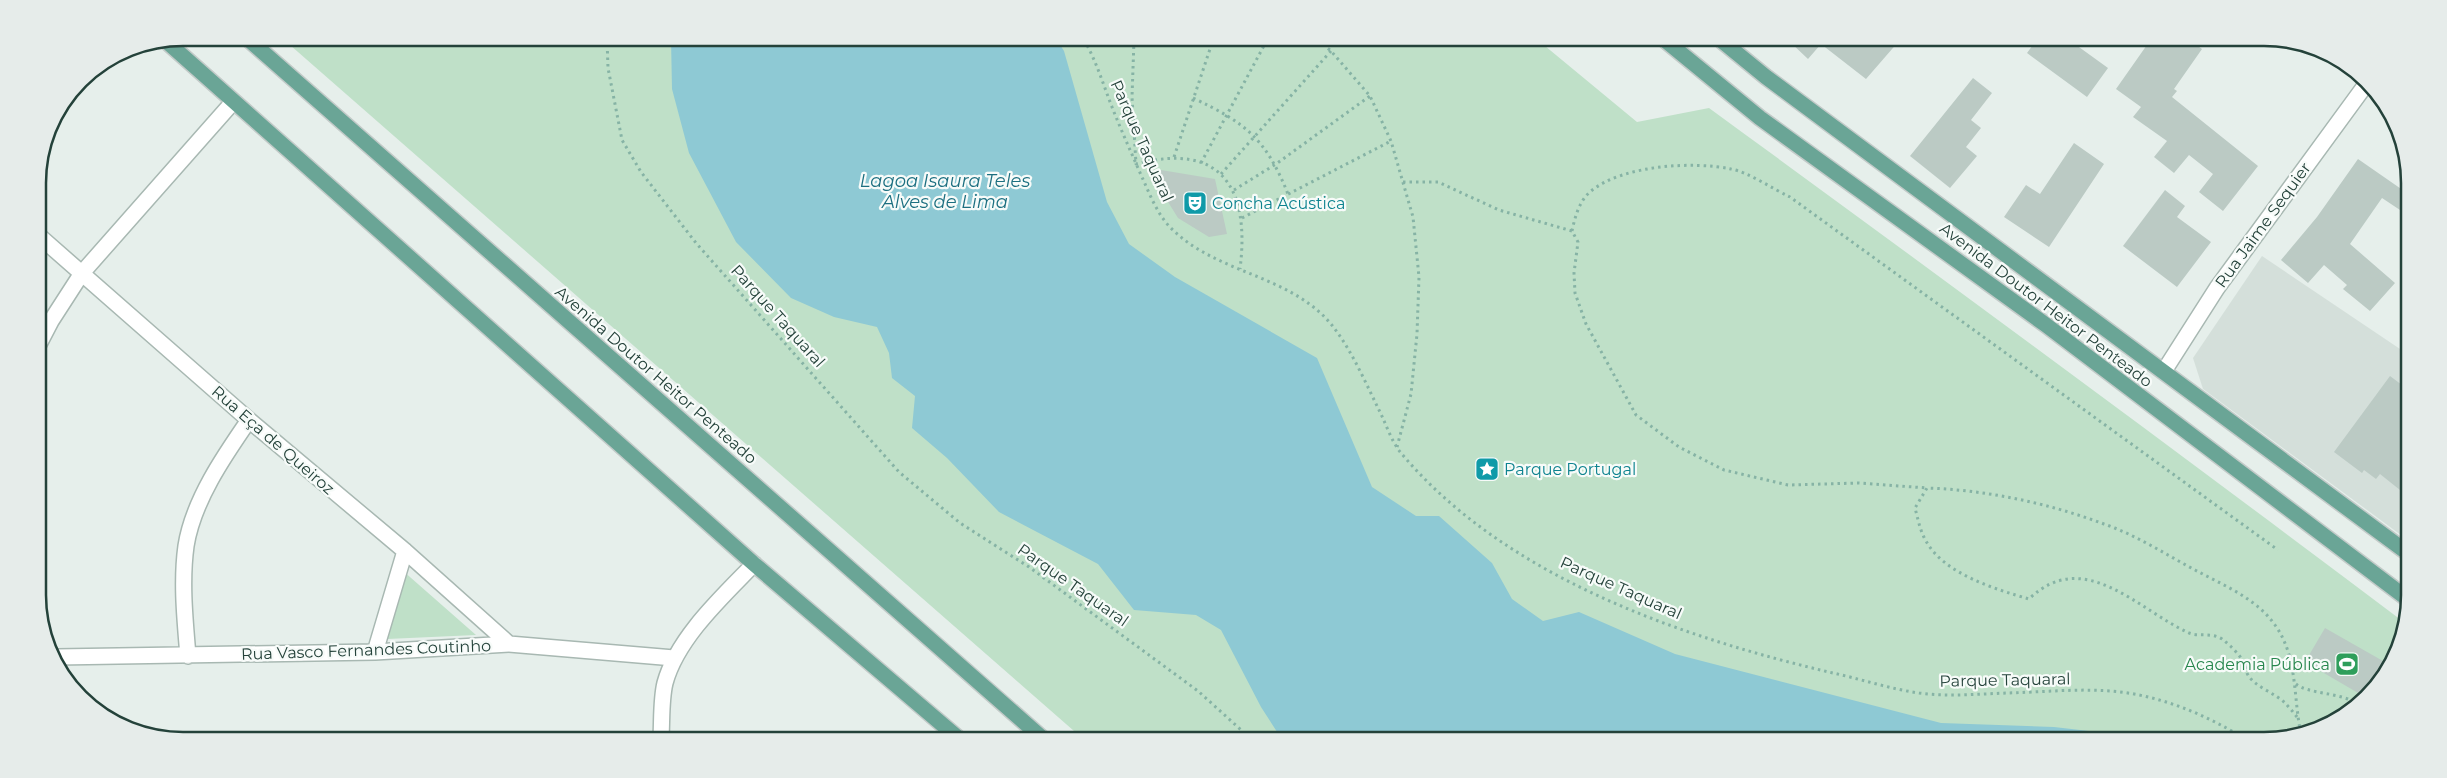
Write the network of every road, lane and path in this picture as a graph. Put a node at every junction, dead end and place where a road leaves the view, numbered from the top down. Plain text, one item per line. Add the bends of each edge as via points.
1 (1263, 46) edge
2 (1326, 46) edge
3 (1672, 46) edge
4 (1729, 46) edge
5 (173, 47) edge
6 (257, 47) edge
7 (607, 47) edge
8 (1088, 47) edge
9 (1134, 47) edge
10 (1211, 47) edge
11 (1332, 51) junction
12 (2363, 89) edge
13 (1370, 96) junction
14 (1193, 98) junction
15 (233, 102) junction
16 (1226, 114) junction
17 (1255, 135) junction
18 (1391, 141) junction
19 (1174, 157) junction
20 (1201, 163) junction
21 (1136, 164) junction
22 (1276, 164) junction
23 (1221, 174) junction
24 (1403, 182) junction
25 (1234, 190) junction
26 (1288, 194) junction
27 (1242, 218) junction
28 (1572, 231) junction
29 (47, 243) edge
30 (1240, 269) junction
31 (82, 273) junction
32 (47, 328) edge
33 (2164, 371) junction
34 (249, 420) junction
35 (1397, 448) junction
36 (1927, 488) junction
37 (2401, 549) edge
38 (2278, 550) dead end
39 (405, 551) junction
40 (754, 564) junction
41 (2401, 594) edge
42 (509, 644) junction
43 (375, 652) junction
44 (188, 656) junction
45 (61, 657) edge
46 (674, 658) junction
47 (2296, 684) junction
48 (2351, 700) edge
49 (2297, 717) junction
50 (2299, 727) edge
51 (1243, 731) edge
52 (2233, 731) edge
53 (661, 732) edge
54 (950, 732) edge
55 (1035, 732) edge

1 - 16 path
2 - 11 path
3 - 41 main road, Avenida Doutor Heitor Penteado via 1768,124 2046,325
4 - 33 main road, Avenida Doutor Heitor Penteado via 1796,100
5 - 15 main road
6 - 55 main road, Avenida Doutor Heitor Penteado
7 - 51 path, Parque Taquaral via 608,68 622,140 641,172 696,242 899,472 960,523 1029,567 1191,686
8 - 21 path, Parque Taquaral
9 - 21 path via 1132,97
10 - 14 path
11 - 13 path
11 - 17 path
12 - 33 street, Rua Jaime Sequier via 2217,288
13 - 18 path
13 - 22 path
14 - 16 path
14 - 19 path
15 - 31 street
15 - 40 main road
16 - 17 path
16 - 20 path
17 - 22 path
17 - 23 path
18 - 24 path
18 - 26 path
19 - 20 path
19 - 21 path
20 - 23 path
21 - 30 path, Parque Taquaral via 1153,203 1168,225 1191,245
22 - 25 path
22 - 26 path
23 - 25 path
24 - 28 path via 1438,182 1499,210
24 - 35 path via 1413,217 1419,277 1411,394
25 - 27 path
26 - 27 path
27 - 30 path
28 - 36 path via 1578,242 1575,293 1586,324 1636,415 1679,447 1724,470 1788,485 1859,483
28 - 38 path via 1577,210 1591,191 1613,180 1642,170 1671,166 1733,169 1790,197
29 - 31 street, Rua Eça de Queiroz
30 - 35 path, Parque Taquaral via 1276,283 1331,323 1359,369
31 - 32 street
31 - 34 street, Rua Eça de Queiroz
33 - 37 main road, Avenida Doutor Heitor Penteado
34 - 39 street, Rua Eça de Queiroz
34 - 44 street via 203,494 186,544 184,598
35 - 52 path, Parque Taquaral via 1420,475 1454,506 1516,551 1582,588 1712,640 1766,657 1918,693 2087,691 2137,694 2215,720
36 - 47 path via 1966,489 2032,504 2104,524 2139,540 2256,604 2275,625 2288,652
36 - 49 path via 1915,508 1926,542 1938,557 1982,584 2029,599 2055,581 2072,578 2093,581 2138,601 2190,634 2221,638 2236,651 2248,676 2284,702
39 - 42 street, Rua Eça de Queiroz
39 - 43 street
40 - 46 street via 709,612
40 - 54 main road
42 - 43 street, Rua Vasco Fernandes Coutinho
42 - 46 street, Rua Vasco Fernandes Coutinho
43 - 44 street, Rua Vasco Fernandes Coutinho
44 - 45 street, Rua Vasco Fernandes Coutinho
46 - 53 street via 664,684
47 - 48 path
47 - 49 path
49 - 50 path

